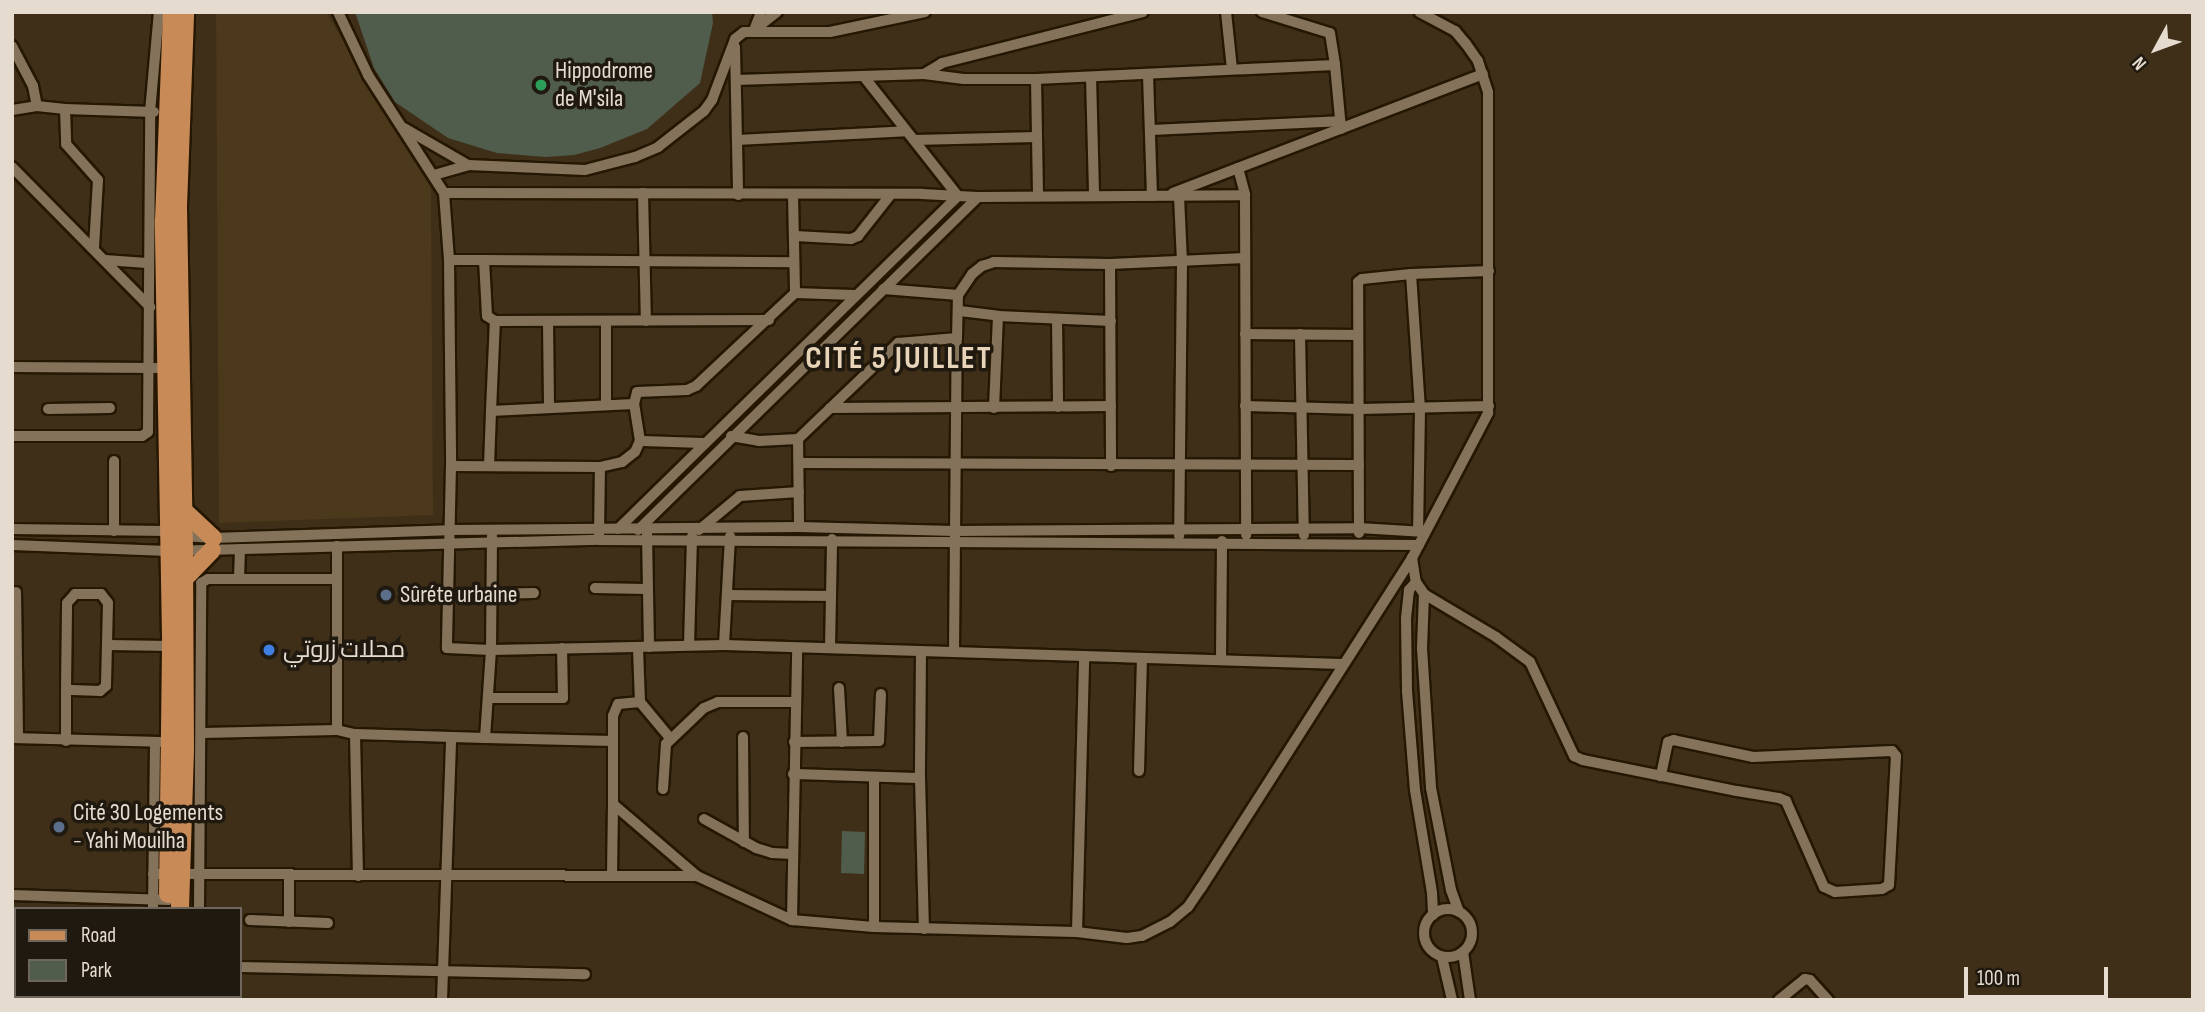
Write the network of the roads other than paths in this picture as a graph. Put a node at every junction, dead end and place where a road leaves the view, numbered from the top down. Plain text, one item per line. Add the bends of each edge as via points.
1 (159, 12) edge
2 (172, 12) edge
3 (185, 12) edge
4 (338, 12) edge
5 (761, 12) edge
6 (777, 12) edge
7 (925, 12) edge
8 (1143, 12) edge
9 (1226, 12) edge
10 (1262, 12) edge
11 (1420, 12) edge
12 (754, 30) junction
13 (734, 39) junction
14 (12, 46) edge
15 (1335, 65) junction
16 (1232, 69) junction
17 (924, 74) junction
18 (1483, 74) junction
19 (1148, 75) junction
20 (1091, 77) junction
21 (865, 78) junction
22 (1036, 79) junction
23 (736, 80) junction
24 (37, 106) junction
25 (65, 109) junction
26 (12, 110) edge
27 (158, 112) junction
28 (1340, 125) junction
29 (402, 127) junction
30 (1151, 130) junction
31 (906, 131) junction
32 (1037, 137) junction
33 (737, 140) junction
34 (914, 141) junction
35 (468, 165) junction
36 (12, 167) edge
37 (1238, 167) junction
38 (434, 175) junction
39 (444, 193) junction
40 (643, 193) junction
41 (891, 194) junction
42 (1038, 194) junction
43 (738, 195) junction
44 (793, 195) junction
45 (1094, 195) junction
46 (1167, 195) junction
47 (1245, 195) junction
48 (958, 196) junction
49 (1152, 196) junction
50 (1179, 196) junction
51 (978, 197) junction
52 (795, 236) junction
53 (94, 248) junction
54 (1245, 258) junction
55 (105, 260) junction
56 (449, 260) junction
57 (484, 260) junction
58 (645, 261) junction
59 (794, 261) junction
60 (147, 262) junction
61 (1182, 262) junction
62 (1110, 264) junction
63 (1489, 271) junction
64 (1411, 274) junction
65 (865, 285) junction
66 (795, 293) junction
67 (880, 293) junction
68 (854, 295) junction
69 (958, 295) junction
70 (149, 306) junction
71 (960, 311) junction
72 (998, 316) junction
73 (1057, 318) junction
74 (769, 320) junction
75 (165, 321) junction
76 (495, 321) junction
77 (646, 321) junction
78 (1111, 321) junction
79 (548, 322) junction
80 (606, 323) junction
81 (1245, 334) junction
82 (1300, 334) junction
83 (1357, 335) junction
84 (957, 338) junction
85 (12, 367) edge
86 (158, 368) junction
87 (606, 404) junction
88 (634, 404) junction
89 (1111, 406) junction
90 (1489, 406) junction
91 (550, 407) junction
92 (1058, 407) junction
93 (1245, 407) junction
94 (1302, 407) junction
95 (110, 408) dead end
96 (830, 408) junction
97 (957, 408) junction
98 (994, 408) junction
99 (1420, 408) junction
100 (48, 409) dead end
101 (1360, 409) junction
102 (491, 411) junction
103 (716, 434) junction
104 (12, 436) edge
105 (728, 439) junction
106 (798, 439) junction
107 (640, 441) junction
108 (705, 443) junction
109 (114, 461) dead end
110 (799, 463) junction
111 (955, 463) junction
112 (1303, 463) junction
113 (1181, 465) junction
114 (1246, 465) junction
115 (1359, 465) junction
116 (451, 466) junction
117 (489, 466) junction
118 (1111, 466) junction
119 (600, 467) junction
120 (799, 492) junction
121 (183, 510) junction
122 (799, 527) junction
123 (832, 528) junction
124 (1359, 528) junction
125 (12, 529) edge
126 (618, 529) junction
127 (1246, 529) junction
128 (1304, 529) junction
129 (449, 530) junction
130 (730, 530) junction
131 (114, 531) junction
132 (1422, 531) junction
133 (598, 534) junction
134 (644, 534) junction
135 (694, 534) junction
136 (492, 536) junction
137 (1179, 536) junction
138 (956, 537) junction
139 (1222, 541) junction
140 (1247, 541) junction
141 (730, 542) junction
142 (1304, 542) junction
143 (176, 543) junction
144 (449, 543) junction
145 (832, 543) junction
146 (1359, 543) junction
147 (213, 544) junction
148 (12, 545) edge
149 (1419, 545) junction
150 (337, 546) junction
151 (240, 550) junction
152 (1412, 558) junction
153 (239, 578) junction
154 (184, 579) junction
155 (337, 579) junction
156 (1416, 582) junction
157 (595, 588) dead end
158 (646, 589) junction
159 (16, 593) dead end
160 (534, 593) dead end
161 (492, 594) junction
162 (1424, 594) junction
163 (729, 595) junction
164 (831, 596) junction
165 (14, 617) edge
166 (181, 639) junction
167 (108, 645) junction
168 (690, 645) junction
169 (724, 645) junction
170 (562, 648) junction
171 (644, 648) junction
172 (830, 648) junction
173 (797, 649) junction
174 (491, 650) junction
175 (921, 651) junction
176 (954, 651) junction
177 (1084, 656) junction
178 (1221, 658) junction
179 (1142, 660) junction
180 (1342, 664) junction
181 (839, 688) dead end
182 (66, 690) junction
183 (881, 694) dead end
184 (488, 698) junction
185 (640, 702) junction
186 (795, 702) junction
187 (337, 730) junction
188 (202, 733) junction
189 (355, 734) junction
190 (743, 737) dead end
191 (15, 738) edge
192 (451, 738) junction
193 (485, 738) junction
194 (670, 738) junction
195 (66, 741) junction
196 (613, 741) junction
197 (842, 741) junction
198 (162, 742) junction
199 (794, 742) junction
200 (1139, 771) dead end
201 (793, 774) junction
202 (1661, 776) junction
203 (874, 777) junction
204 (920, 778) junction
205 (663, 789) dead end
206 (613, 804) junction
207 (704, 819) dead end
208 (744, 842) junction
209 (793, 854) junction
210 (167, 874) junction
211 (200, 875) junction
212 (446, 875) junction
213 (289, 876) junction
214 (358, 876) junction
215 (611, 876) junction
216 (697, 876) junction
217 (12, 895) edge
218 (165, 905) edge
219 (199, 907) edge
220 (1460, 912) junction
221 (1433, 915) junction
222 (250, 920) dead end
223 (792, 920) junction
224 (289, 922) junction
225 (328, 923) dead end
226 (874, 928) junction
227 (924, 929) junction
228 (1077, 932) junction
229 (1463, 952) junction
230 (1442, 957) junction
231 (242, 967) edge
232 (442, 970) junction
233 (584, 974) dead end
234 (442, 1000) edge
235 (1452, 1000) edge
236 (1470, 1000) edge
237 (1779, 1000) edge
238 (1828, 1000) edge

1 - 27 street
2 - 27 main road
3 - 121 main road via 178,207
4 - 29 street via 368,75
5 - 12 street
6 - 12 street
7 - 12 street via 830,32
8 - 17 street via 942,63
9 - 16 street
10 - 15 street via 1330,33
11 - 18 street via 1455,31
12 - 13 street
13 - 23 street
13 - 35 street via 712,100 658,147 585,170
14 - 24 street via 33,86
15 - 16 street
15 - 28 street
16 - 19 street
17 - 21 street
17 - 22 street
18 - 28 street
18 - 63 street via 1488,92
19 - 20 street
19 - 30 street
20 - 22 street
20 - 45 street
21 - 23 street
21 - 31 street
22 - 32 street
23 - 33 street
24 - 25 street
24 - 26 street
25 - 27 street
25 - 53 street via 66,144 98,180
27 - 60 street
27 - 75 main road
28 - 30 street
28 - 37 street
29 - 35 street
29 - 38 street
30 - 49 street
31 - 33 street
31 - 34 street
32 - 34 street
32 - 42 street
33 - 43 street
34 - 48 street
35 - 38 street
36 - 53 street
37 - 46 street
37 - 47 street
38 - 39 street
39 - 40 street
39 - 56 street
40 - 43 street
40 - 58 street
41 - 44 street
41 - 48 street
41 - 52 street via 858,236
42 - 45 street
42 - 51 street
43 - 44 street
44 - 52 street
45 - 49 street
46 - 49 street
46 - 50 street
47 - 50 street
47 - 54 street
48 - 51 street
48 - 65 street
50 - 61 street
51 - 67 street
52 - 59 street
53 - 55 street
54 - 61 street
54 - 81 street
55 - 60 street
55 - 70 street
56 - 57 street
56 - 116 street
57 - 58 street
57 - 76 street via 487,316
58 - 59 street
58 - 77 street
59 - 66 street
60 - 70 street
61 - 62 street
61 - 113 street
62 - 69 street via 995,262 972,274
62 - 78 street
63 - 64 street
63 - 90 street
64 - 83 street via 1359,281
64 - 99 street
65 - 67 street
65 - 68 street
66 - 68 street
66 - 74 street
67 - 69 street
67 - 105 street
68 - 103 street
69 - 71 street
70 - 75 street
70 - 86 street
71 - 72 street
71 - 84 street
72 - 73 street
72 - 98 street
73 - 78 street
73 - 92 street
74 - 77 street
74 - 88 street via 696,386 641,390
75 - 86 main road
76 - 79 street
76 - 102 street
77 - 80 street
78 - 89 street
79 - 80 street
79 - 91 street
80 - 87 street
81 - 82 street
81 - 93 street
82 - 83 street
82 - 94 street
83 - 101 street
84 - 96 street via 898,343
84 - 97 street
85 - 86 street
86 - 104 street via 145,436
86 - 143 main road
87 - 88 street
87 - 91 street
88 - 107 street
89 - 92 street
89 - 118 street
90 - 99 street
90 - 132 street
91 - 102 street
92 - 98 street
93 - 94 street
93 - 114 street
94 - 101 street
94 - 112 street
95 - 100 street
96 - 97 street
96 - 106 street
97 - 98 street
97 - 111 street
99 - 101 street
99 - 132 street
101 - 115 street
102 - 117 street
103 - 105 street
103 - 108 street
105 - 106 street
105 - 134 street
106 - 110 street
107 - 108 street
107 - 119 street via 622,462
108 - 126 street
109 - 131 street
110 - 111 street
110 - 120 street
111 - 118 street
111 - 138 street
112 - 114 street
112 - 115 street
112 - 128 street
113 - 114 street
113 - 118 street
113 - 137 street
114 - 127 street
115 - 124 street
116 - 117 street
116 - 129 street
117 - 119 street
119 - 133 street
120 - 122 street
120 - 135 street via 740,496
121 - 143 main road
121 - 147 main road
122 - 123 street
122 - 130 street
123 - 138 street
123 - 145 street
124 - 128 street
124 - 132 street
124 - 146 street
125 - 131 street
126 - 133 street
126 - 134 street
127 - 128 street
127 - 137 street
127 - 140 street
128 - 142 street
129 - 136 street
129 - 144 street
129 - 147 street
130 - 135 street
130 - 141 street
131 - 143 street
132 - 149 street
133 - 134 street
133 - 136 street
134 - 135 street
134 - 158 street
135 - 141 street
135 - 168 street
136 - 144 street
136 - 161 street
137 - 138 street
137 - 139 street
138 - 145 street
138 - 176 street
139 - 140 street
139 - 178 street
140 - 142 street
141 - 145 street
141 - 163 street
142 - 146 street
143 - 147 street
143 - 148 street
143 - 154 main road
143 - 166 main road
144 - 150 street
144 - 174 street via 444,644 451,650
145 - 164 street
146 - 149 street
147 - 151 street
147 - 154 main road
149 - 152 street
150 - 151 street
150 - 155 street
151 - 153 street
152 - 156 street
152 - 180 street
153 - 155 street
153 - 166 street via 201,583
154 - 166 main road
155 - 187 street
156 - 162 street
156 - 221 street via 1409,590 1406,618 1407,691
157 - 158 street
158 - 171 street
159 - 165 street
160 - 161 street
161 - 174 street
162 - 202 street via 1530,662 1574,756
162 - 220 street via 1422,648 1431,788 1451,890
163 - 164 street
163 - 169 street
164 - 172 street
165 - 191 street
166 - 167 street
166 - 188 street
166 - 198 main road
166 - 210 main road
167 - 182 street via 104,690
167 - 182 street via 107,599 101,594 71,596 67,603
168 - 169 street
168 - 171 street
169 - 173 street
170 - 171 street
170 - 174 street
170 - 184 street via 563,698
171 - 185 street
172 - 173 street
172 - 175 street
173 - 186 street
174 - 184 street
175 - 176 street
175 - 204 street
176 - 177 street
177 - 179 street
177 - 228 street
178 - 179 street
178 - 180 street
179 - 200 street
180 - 228 street via 1188,907 1142,936
181 - 197 street
182 - 195 street
183 - 197 street via 881,738 875,742
184 - 193 street
185 - 194 street
185 - 196 street via 622,702 615,707
186 - 194 street via 718,702 704,708
186 - 199 street
187 - 188 street
187 - 189 street
188 - 211 street
189 - 192 street
189 - 214 street
190 - 208 street
191 - 195 street
192 - 193 street
192 - 212 street
193 - 196 street
194 - 205 street via 663,752
195 - 198 street
196 - 206 street
197 - 199 street
198 - 210 main road
199 - 201 street
201 - 203 street
201 - 209 street
202 - 202 street via 1786,801 1824,887 1835,892 1889,885 1892,751 1753,757 1674,740 1668,742
203 - 204 street
203 - 226 street
204 - 227 street
206 - 215 street
206 - 216 street
207 - 208 street
208 - 209 street via 772,853
209 - 223 street
210 - 211 street
210 - 218 main road
211 - 213 street
211 - 219 street
212 - 214 street
212 - 215 street
212 - 232 street
213 - 214 street
213 - 224 street
215 - 216 street
216 - 223 street
217 - 218 street
220 - 221 street via 1448,909
220 - 229 street via 1472,931
221 - 230 street via 1424,936
222 - 224 street
223 - 226 street
224 - 225 street
226 - 227 street
227 - 228 street
229 - 230 street
229 - 236 street
230 - 235 street
231 - 232 street
232 - 233 street
232 - 234 street
237 - 238 street via 1805,979

